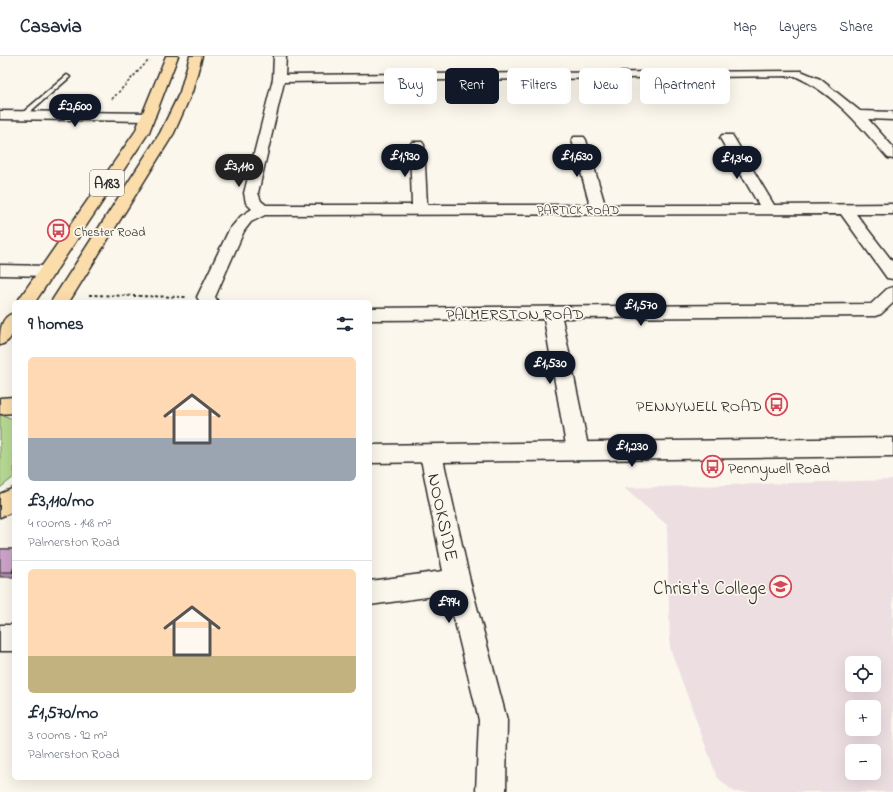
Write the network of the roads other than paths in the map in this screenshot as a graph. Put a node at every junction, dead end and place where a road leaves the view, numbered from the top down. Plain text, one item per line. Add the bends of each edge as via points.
1 (172, 56) edge
2 (196, 56) edge
3 (280, 56) edge
4 (67, 77) dead end
5 (280, 79) junction
6 (0, 115) edge
7 (23, 115) junction
8 (857, 115) junction
9 (893, 116) edge
10 (149, 117) junction
11 (727, 138) dead end
12 (579, 140) dead end
13 (417, 145) dead end
14 (893, 155) edge
15 (599, 209) junction
16 (769, 209) junction
17 (845, 209) junction
18 (893, 209) edge
19 (262, 210) junction
20 (420, 210) junction
21 (0, 270) edge
22 (48, 271) junction
23 (893, 274) edge
24 (893, 293) edge
25 (63, 297) edge
26 (208, 299) edge
27 (27, 300) edge
28 (552, 313) junction
29 (372, 314) edge
30 (12, 405) edge
31 (0, 406) edge
32 (893, 447) edge
33 (578, 451) junction
34 (372, 454) edge
35 (431, 454) junction
36 (12, 499) edge
37 (0, 507) edge
38 (457, 581) junction
39 (372, 593) edge
40 (0, 638) edge
41 (12, 638) edge
42 (491, 792) edge

1 - 10 main road, A183
2 - 25 main road, A183 via 186,92 167,133
3 - 5 street
4 - 7 lane
5 - 8 street via 797,73 816,81
5 - 19 street via 251,192 254,203
6 - 7 street
7 - 10 street
8 - 9 street
8 - 14 street
10 - 22 main road, A183 via 142,132
11 - 16 street
12 - 15 street
13 - 20 street
15 - 16 street, PARTICK ROAD
15 - 20 street, PARTICK ROAD
16 - 17 street, PARTICK ROAD
17 - 18 street, PARTICK ROAD
17 - 23 street
19 - 20 street, PARTICK ROAD
19 - 26 street via 246,219 236,230
21 - 22 street
22 - 27 main road, A183
24 - 28 street, PALMERSTON ROAD via 875,310
28 - 29 street, PALMERSTON ROAD
28 - 33 street
30 - 31 main road
32 - 33 street
33 - 35 street
34 - 35 street
35 - 38 street, NOOKSIDE
36 - 37 main road
38 - 39 street
38 - 42 street, NOOKSIDE via 493,720
40 - 41 street

